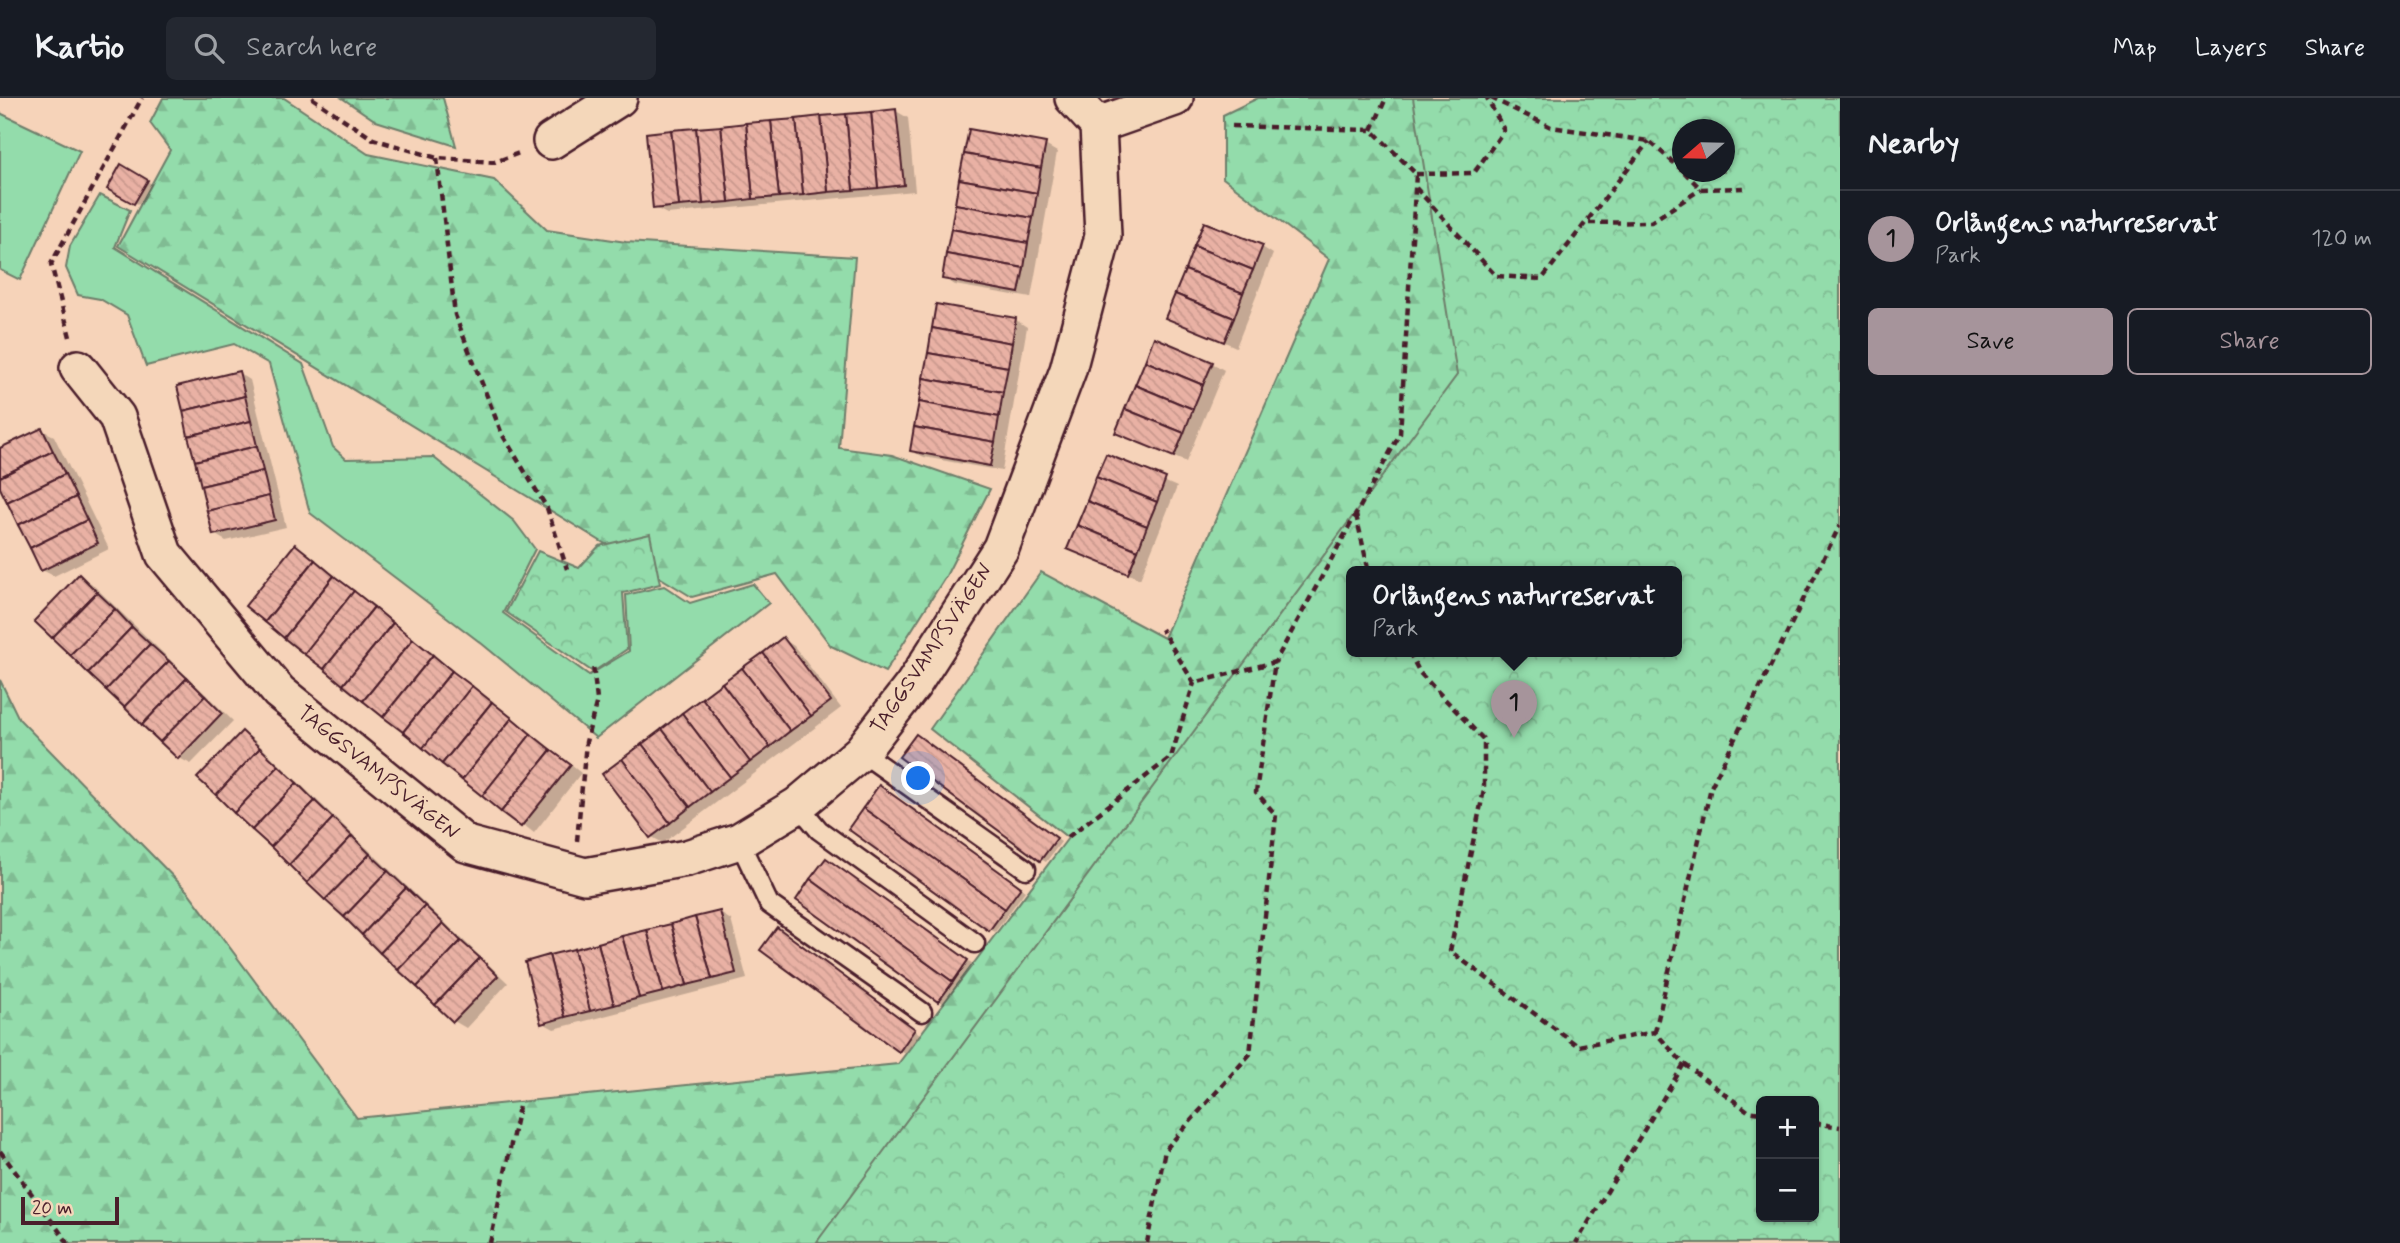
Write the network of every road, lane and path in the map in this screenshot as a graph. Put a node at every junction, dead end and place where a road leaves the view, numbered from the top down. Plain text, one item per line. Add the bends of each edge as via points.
1 (142, 98) edge
2 (312, 98) edge
3 (619, 98) edge
4 (1073, 98) edge
5 (1386, 98) edge
6 (1489, 98) edge
7 (1170, 99) edge
8 (1098, 125) junction
9 (1232, 126) dead end
10 (1372, 130) junction
11 (551, 141) joint
12 (1649, 141) junction
13 (437, 158) junction
14 (1672, 161) edge
15 (1416, 174) junction
16 (1694, 182) edge
17 (1415, 187) junction
18 (1747, 188) dead end
19 (1701, 189) junction
20 (1588, 223) junction
21 (79, 368) joint
22 (1356, 514) junction
23 (1840, 525) edge
24 (1368, 566) edge
25 (567, 569) dead end
26 (1161, 629) dead end
27 (1412, 657) edge
28 (1275, 662) junction
29 (593, 666) dead end
30 (1194, 682) junction
31 (861, 752) junction
32 (798, 805) junction
33 (1068, 837) dead end
34 (738, 841) junction
35 (1026, 869) dead end
36 (574, 873) junction
37 (975, 943) dead end
38 (922, 1012) dead end
39 (1655, 1032) junction
40 (1685, 1063) junction
41 (520, 1102) dead end
42 (1756, 1112) edge
43 (1819, 1124) edge
44 (1840, 1127) edge
45 (0, 1152) edge
46 (68, 1243) edge
47 (490, 1243) edge
48 (1147, 1243) edge
49 (1576, 1243) edge

1 - 21 path via 51,264
2 - 13 path via 373,139
3 - 11 street
4 - 8 street
5 - 10 path
6 - 12 path via 1551,127
6 - 15 path via 1504,130 1474,173
7 - 8 street
8 - 31 street, TAGGSVAMPSVÄGEN via 1103,236 1068,370 1001,548 913,685
9 - 10 path
10 - 15 path
11 - 13 path via 495,162
12 - 14 path
12 - 20 path
13 - 25 path via 455,315 502,434 547,508
15 - 17 path
16 - 19 path
17 - 20 path via 1496,276 1542,279
17 - 22 path via 1400,434
18 - 19 path
19 - 20 path via 1651,222
21 - 36 street, TAGGSVAMPSVÄGEN via 117,417 164,554 279,692 466,845
22 - 24 path
22 - 28 path
23 - 39 path via 1712,787
26 - 30 path
27 - 39 path via 1420,673 1484,740 1484,790 1450,951 1578,1046
28 - 30 path
28 - 48 path via 1256,792 1276,815 1250,1054 1166,1150
29 - 36 path via 597,700 586,742
30 - 33 path via 1171,757
31 - 32 street, TAGGSVAMPSVÄGEN
31 - 35 lane
32 - 34 street, TAGGSVAMPSVÄGEN
32 - 37 lane via 819,830
34 - 36 street, TAGGSVAMPSVÄGEN via 687,858 585,876
34 - 38 lane via 769,904
39 - 40 path
40 - 42 path via 1748,1111
40 - 49 path
41 - 47 path
43 - 44 path
45 - 46 path

